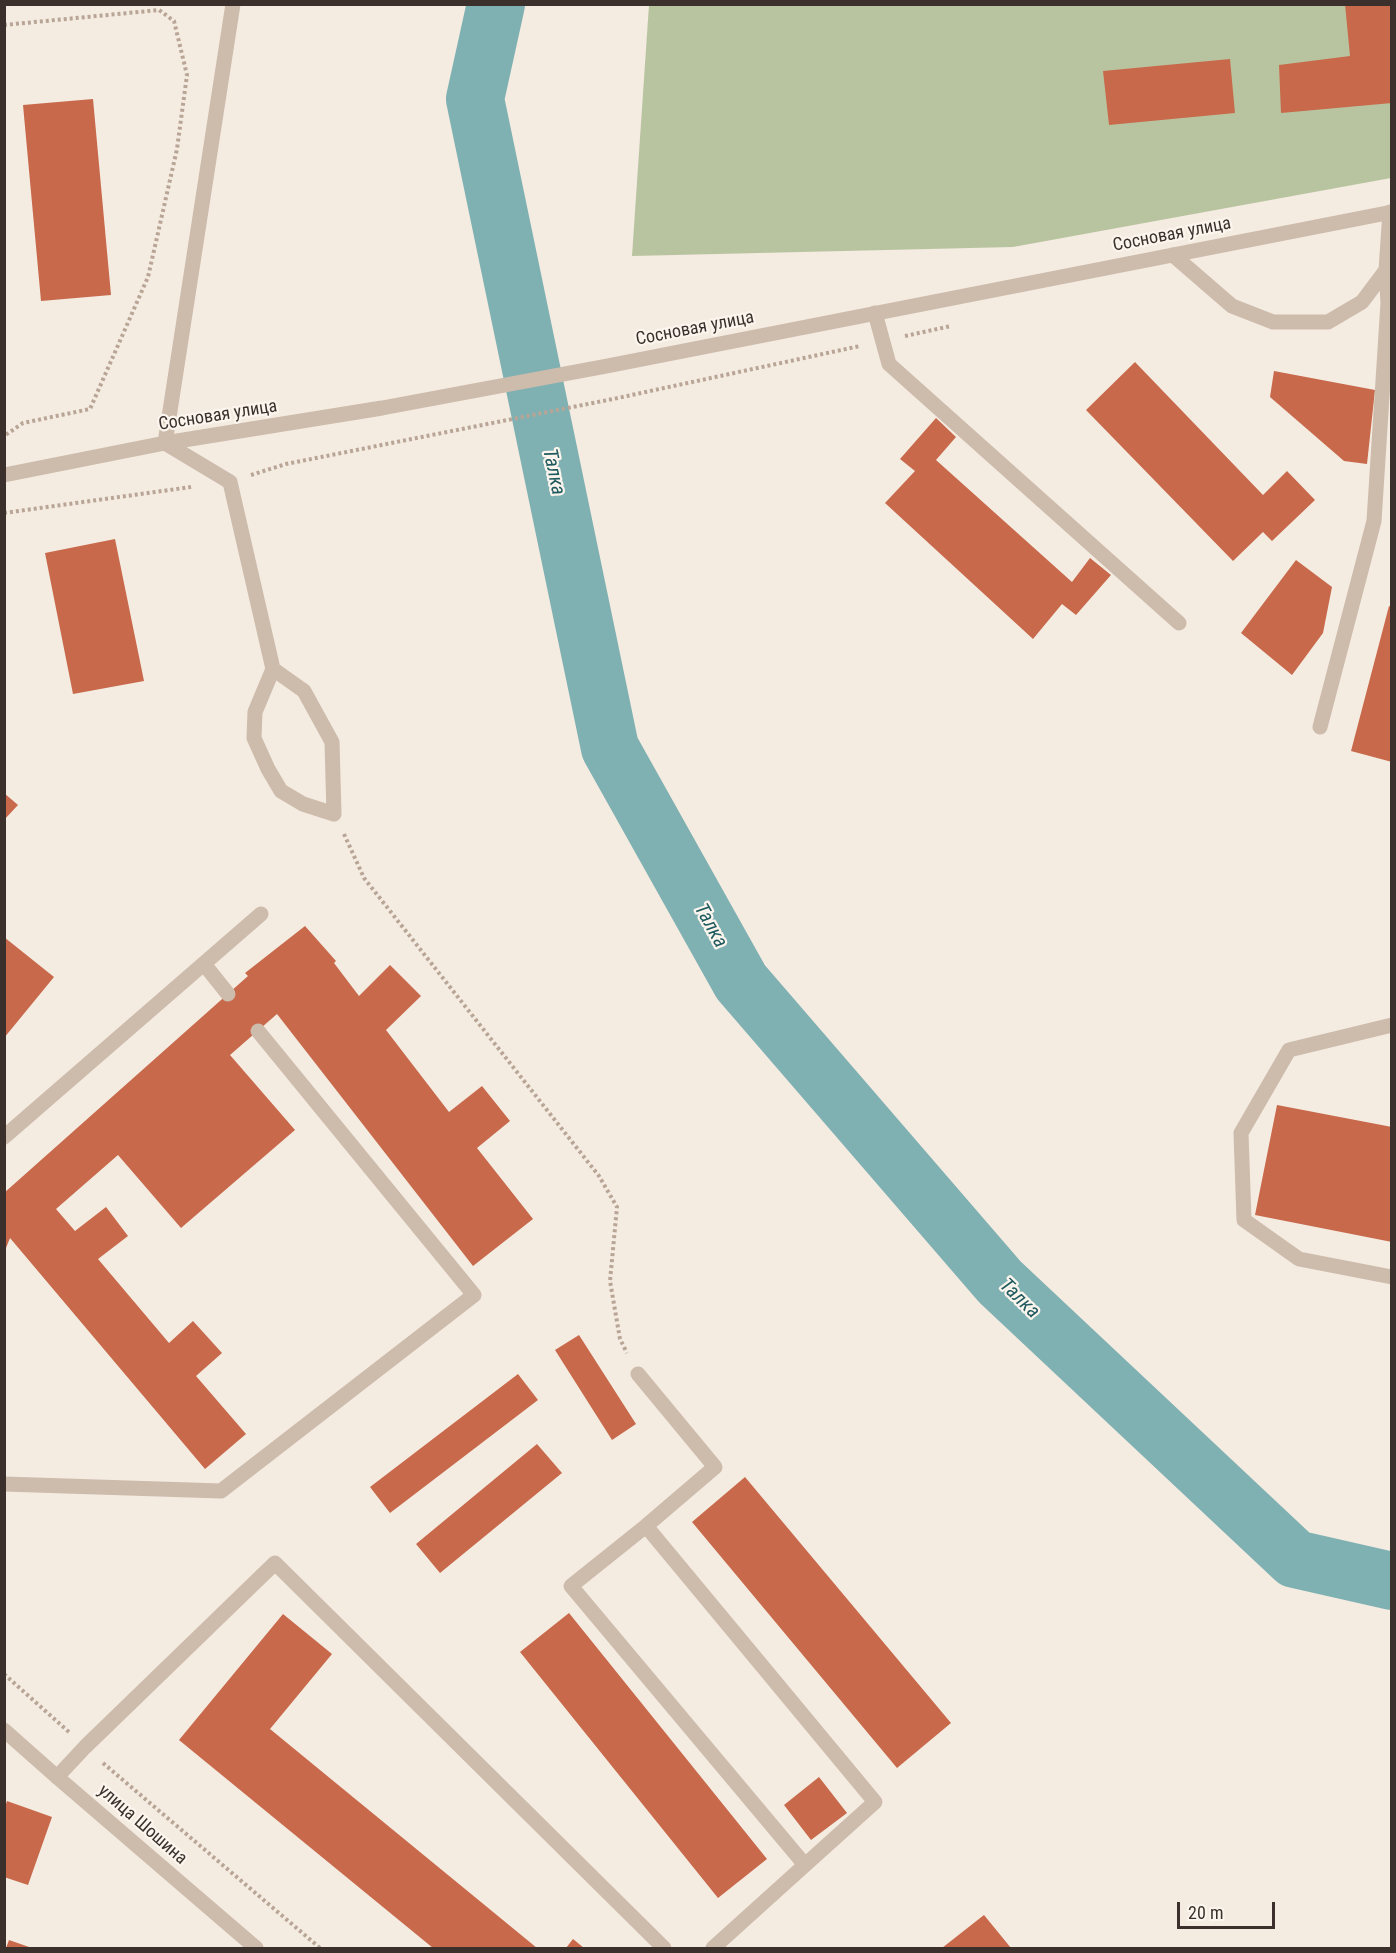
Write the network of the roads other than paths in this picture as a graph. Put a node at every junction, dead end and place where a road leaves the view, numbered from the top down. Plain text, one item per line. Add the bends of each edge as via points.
1 (233, 4) edge
2 (1391, 212) edge
3 (1173, 255) junction
4 (1386, 270) junction
5 (875, 313) junction
6 (165, 443) junction
7 (4, 475) edge
8 (1179, 624) dead end
9 (273, 669) junction
10 (1320, 727) dead end
11 (261, 914) dead end
12 (204, 964) junction
13 (228, 994) dead end
14 (1392, 1025) edge
15 (258, 1031) dead end
16 (4, 1137) edge
17 (1392, 1277) edge
18 (638, 1374) road end
19 (4, 1484) edge
20 (646, 1526) junction
21 (4, 1730) edge
22 (57, 1777) junction
23 (805, 1865) junction
24 (256, 1948) edge
25 (664, 1948) edge
26 (713, 1948) edge

1 - 6 street
2 - 3 street, Сосновая улица
2 - 4 street
3 - 4 street via 1232,306 1273,322 1328,322 1362,302
3 - 5 street, Сосновая улица
4 - 10 street via 1388,303 1374,521
5 - 6 street, Сосновая улица via 442,397
5 - 8 street via 889,364
6 - 7 street, Сосновая улица
6 - 9 street via 230,482
9 - 9 street via 255,712 254,738 281,791 303,804 334,814 332,742 304,691
11 - 12 street
12 - 13 street
12 - 16 street
14 - 17 street via 1288,1050 1241,1132 1244,1220 1299,1258
15 - 19 street via 474,1295 221,1491
18 - 20 street via 715,1467
20 - 23 street via 875,1802
20 - 23 street via 571,1586
21 - 22 street, улица Шошина
22 - 24 street, улица Шошина
22 - 25 street via 275,1563
23 - 26 street

